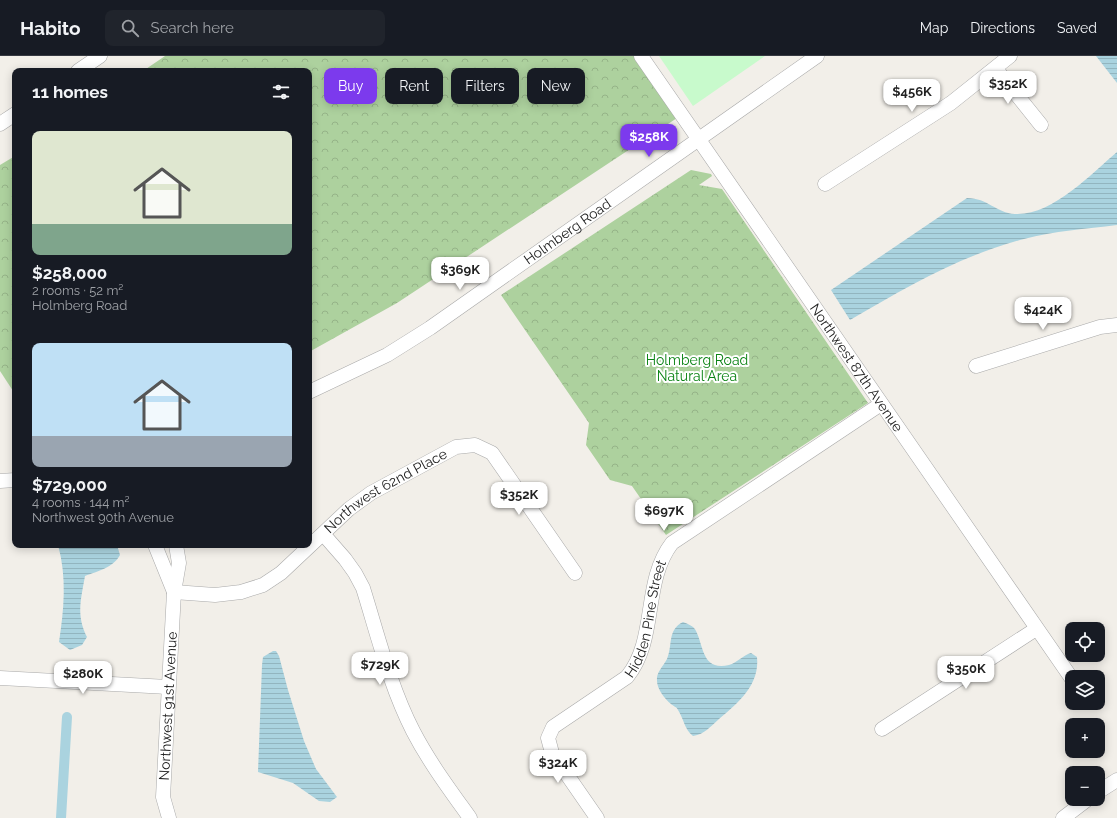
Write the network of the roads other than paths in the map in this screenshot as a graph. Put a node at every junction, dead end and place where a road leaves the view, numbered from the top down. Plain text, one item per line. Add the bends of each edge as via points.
1 (100, 56) edge
2 (641, 56) edge
3 (817, 56) edge
4 (1010, 56) edge
5 (82, 68) edge
6 (996, 69) junction
7 (12, 116) edge
8 (0, 124) edge
9 (1041, 125) dead end
10 (698, 140) junction
11 (825, 184) dead end
12 (1117, 325) edge
13 (976, 366) dead end
14 (312, 391) edge
15 (881, 404) junction
16 (12, 480) edge
17 (0, 481) edge
18 (324, 535) junction
19 (312, 546) edge
20 (156, 548) edge
21 (176, 548) edge
22 (309, 548) edge
23 (575, 574) dead end
24 (174, 592) junction
25 (1036, 629) junction
26 (1066, 670) edge
27 (0, 678) edge
28 (168, 687) junction
29 (882, 729) dead end
30 (1117, 780) edge
31 (1105, 788) edge
32 (1078, 806) edge
33 (168, 818) edge
34 (470, 818) edge
35 (597, 818) edge
36 (1062, 818) edge

1 - 5 street
2 - 10 street, Northwest 87th Avenue
3 - 10 street, Holmberg Road
4 - 6 street
6 - 9 street
6 - 11 street via 951,103
7 - 8 street
10 - 14 street, Holmberg Road via 430,328 387,355
10 - 15 street, Northwest 87th Avenue
12 - 13 street via 1100,326
15 - 25 street, Northwest 87th Avenue
15 - 35 street, Hidden Pine Street via 672,543 663,554 637,666 628,678 553,727 548,738 552,753
16 - 17 street
18 - 19 street, Northwest 62nd Place
18 - 23 street, Northwest 62nd Place via 350,508 370,493 456,447 475,445 492,453
18 - 34 street via 356,573 363,588 397,696 413,732
20 - 24 street, Northwest 91st Avenue
21 - 24 street, Northwest 91st Avenue via 179,563
22 - 24 street, Northwest 62nd Place via 263,585 241,592 215,595
24 - 28 street, Northwest 91st Avenue
25 - 26 street, Northwest 87th Avenue
25 - 29 street
27 - 28 street
28 - 33 street, Northwest 91st Avenue via 163,796
30 - 31 street
32 - 36 street

